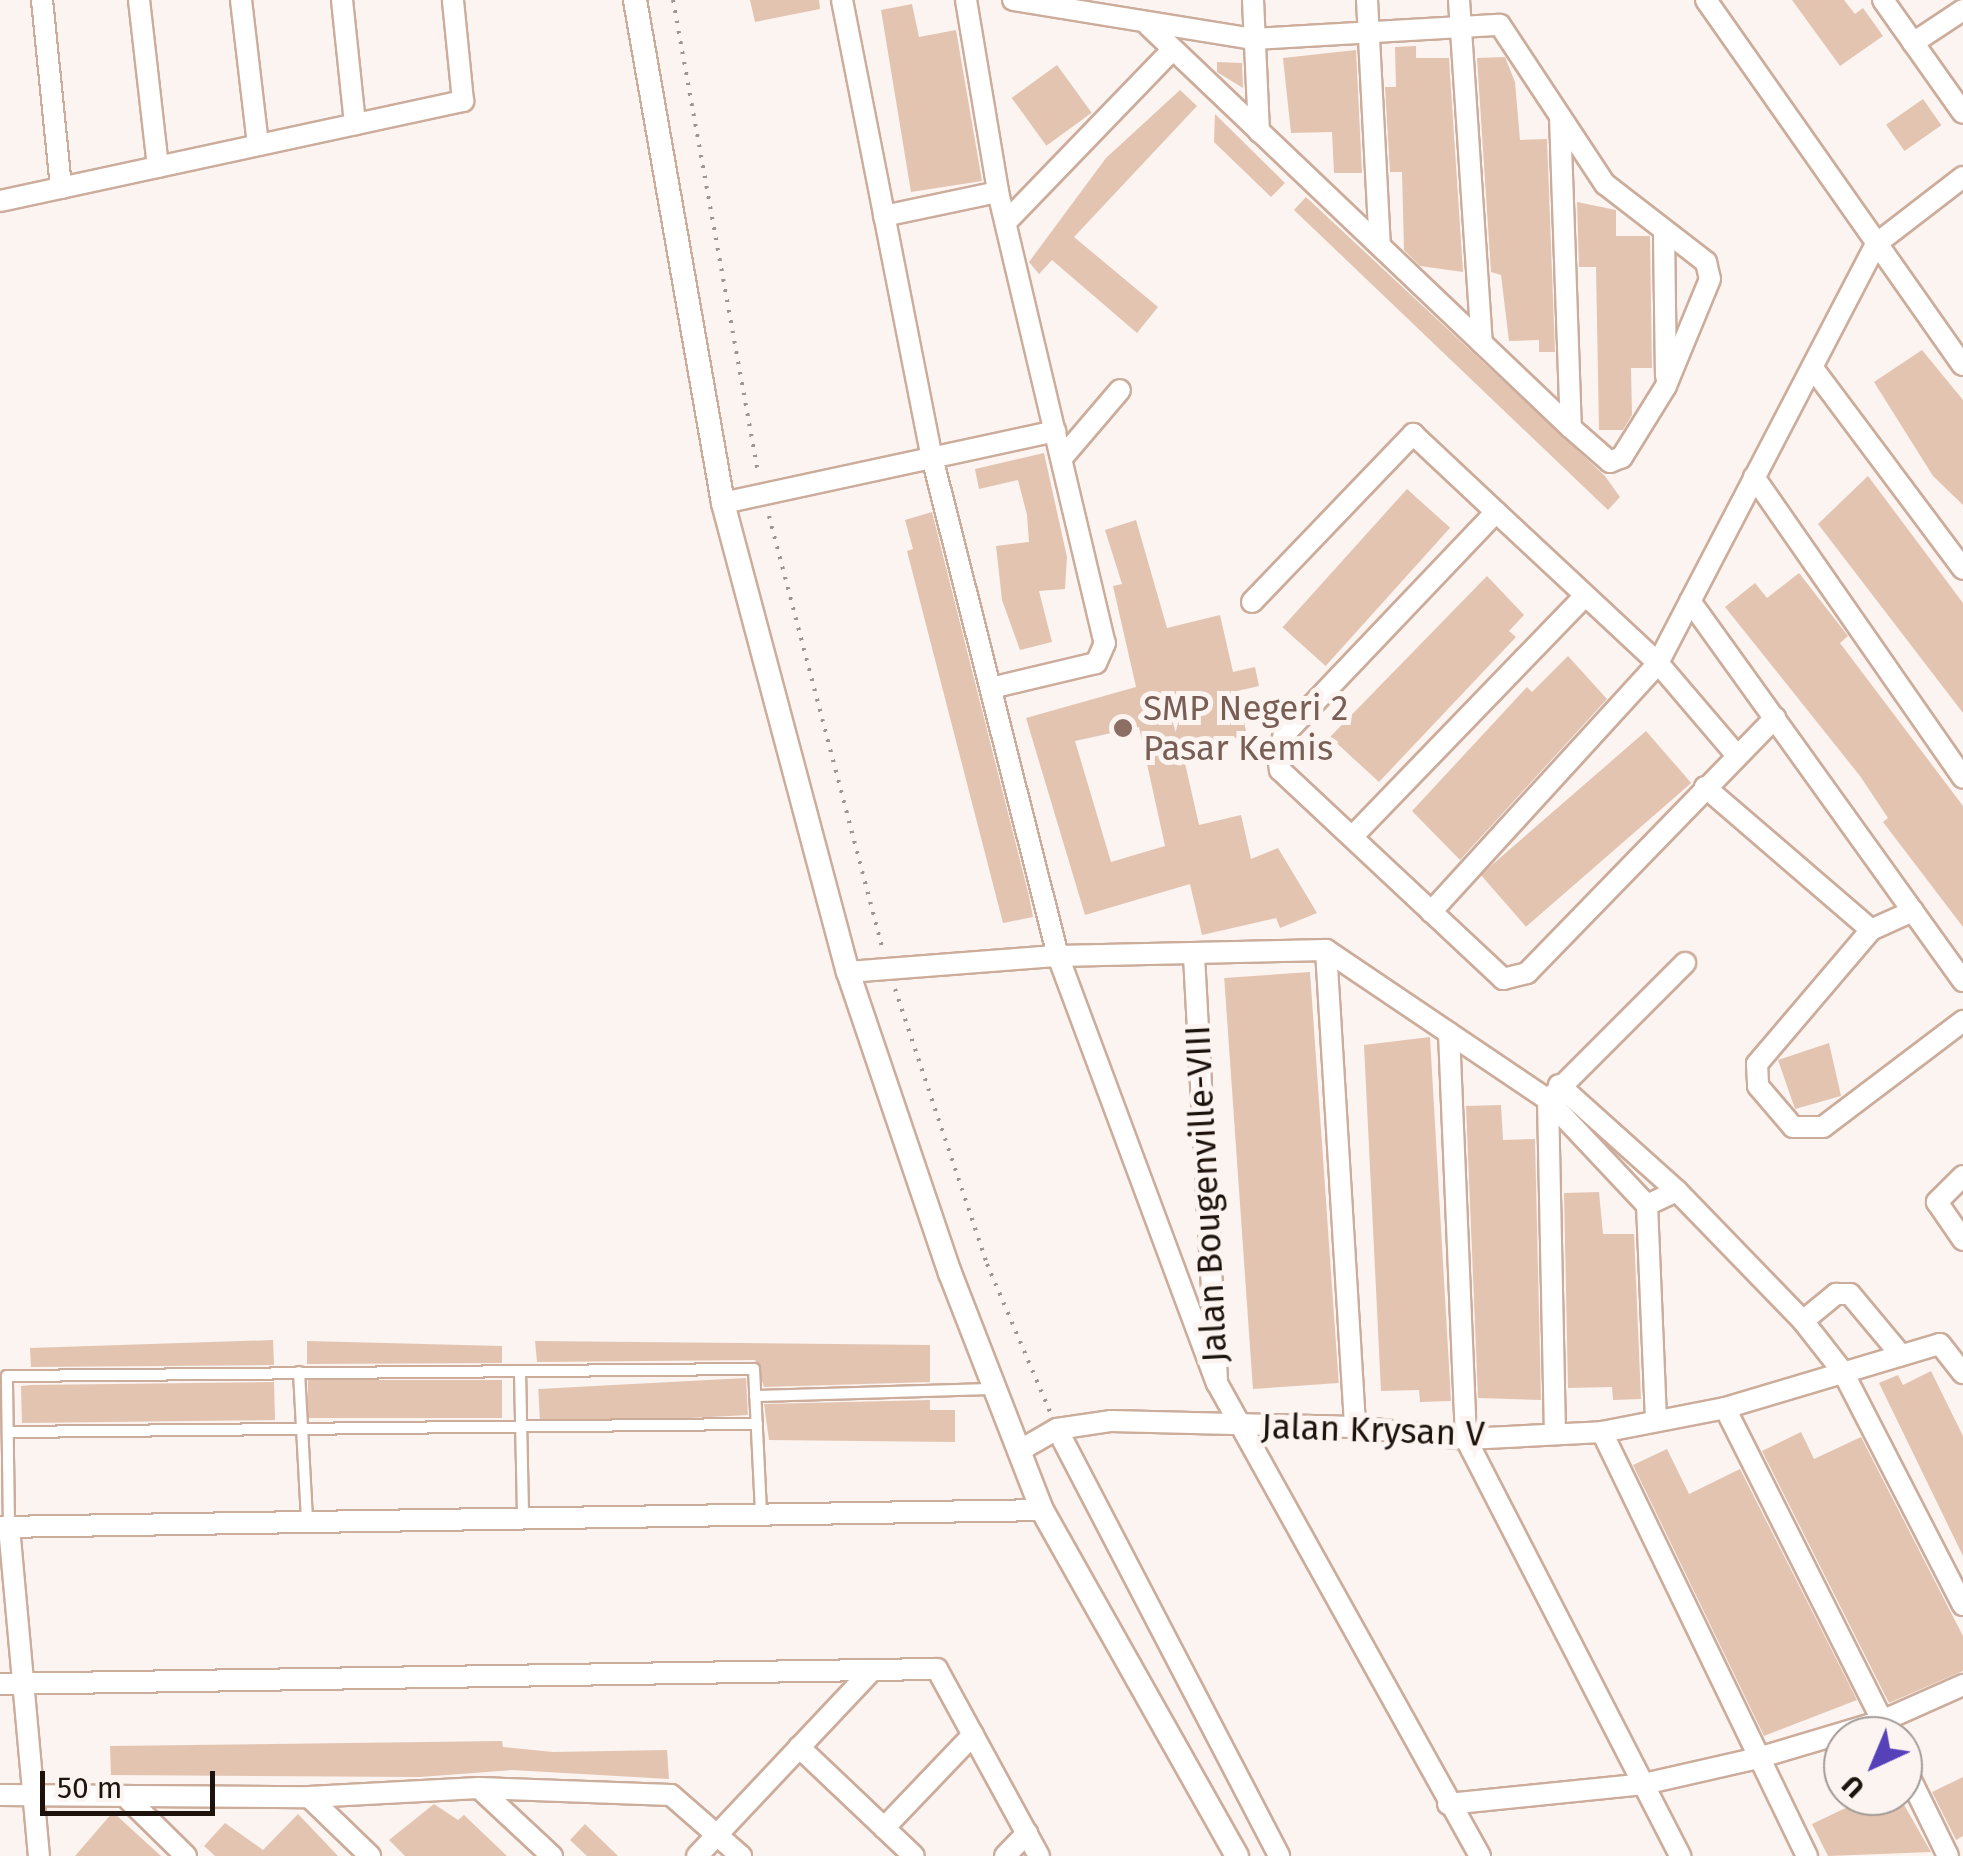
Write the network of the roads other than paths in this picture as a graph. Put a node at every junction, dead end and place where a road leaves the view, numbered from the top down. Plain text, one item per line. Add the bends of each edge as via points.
1 (42, 0) edge
2 (139, 0) edge
3 (241, 0) edge
4 (342, 0) edge
5 (453, 0) edge
6 (635, 0) edge
7 (842, 0) edge
8 (966, 0) edge
9 (1013, 0) edge
10 (1253, 0) edge
11 (1367, 0) edge
12 (1458, 0) edge
13 (1706, 0) edge
14 (1882, 0) edge
15 (1115, 9) edge
16 (1963, 10) edge
17 (1148, 25) junction
18 (1462, 25) junction
19 (1368, 35) junction
20 (1254, 39) junction
21 (1913, 43) junction
22 (1172, 50) junction
23 (1963, 114) edge
24 (1560, 115) junction
25 (355, 124) junction
26 (1259, 132) junction
27 (258, 145) junction
28 (158, 167) junction
29 (1963, 176) edge
30 (62, 188) junction
31 (998, 192) junction
32 (0, 202) edge
33 (884, 216) junction
34 (1007, 220) junction
35 (1664, 234) junction
36 (1876, 244) junction
37 (1380, 245) junction
38 (1482, 343) junction
39 (1963, 365) edge
40 (1816, 371) junction
41 (1666, 386) junction
42 (1120, 390) dead end
43 (1571, 428) junction
44 (1056, 430) junction
45 (931, 453) junction
46 (1062, 458) junction
47 (1754, 478) junction
48 (722, 503) junction
49 (1496, 512) junction
50 (1963, 570) edge
51 (1584, 598) junction
52 (1690, 601) junction
53 (1252, 602) dead end
54 (1658, 664) junction
55 (992, 688) junction
56 (1775, 718) junction
57 (1734, 752) junction
58 (1963, 778) edge
59 (1705, 787) junction
60 (1352, 838) junction
61 (1913, 911) junction
62 (1431, 912) junction
63 (1871, 930) junction
64 (1326, 950) junction
65 (1058, 956) junction
66 (1194, 956) junction
67 (1685, 963) dead end
68 (848, 972) junction
69 (1963, 981) edge
70 (1963, 1021) edge
71 (1448, 1033) junction
72 (1554, 1093) junction
73 (1963, 1176) edge
74 (1677, 1191) junction
75 (1647, 1205) junction
76 (1963, 1240) edge
77 (1803, 1322) junction
78 (1901, 1355) junction
79 (520, 1370) junction
80 (298, 1372) junction
81 (1843, 1372) junction
82 (1963, 1373) edge
83 (1216, 1382) junction
84 (999, 1389) junction
85 (755, 1396) junction
86 (1724, 1408) junction
87 (1656, 1421) junction
88 (757, 1424) junction
89 (1244, 1424) junction
90 (522, 1427) junction
91 (1355, 1428) junction
92 (1058, 1429) junction
93 (302, 1430) junction
94 (1555, 1430) junction
95 (12, 1432) junction
96 (1602, 1432) junction
97 (1466, 1439) junction
98 (1024, 1448) junction
99 (1042, 1510) junction
100 (761, 1512) junction
101 (523, 1514) junction
102 (307, 1518) junction
103 (4, 1527) edge
104 (1963, 1604) edge
105 (872, 1670) junction
106 (23, 1682) junction
107 (0, 1684) edge
108 (1963, 1684) edge
109 (1879, 1716) edge
110 (1908, 1716) edge
111 (973, 1735) junction
112 (1823, 1743) edge
113 (800, 1747) junction
114 (1758, 1758) junction
115 (1644, 1784) junction
116 (480, 1788) junction
117 (34, 1791) junction
118 (0, 1795) edge
119 (126, 1797) junction
120 (309, 1797) junction
121 (1448, 1804) junction
122 (1923, 1805) edge
123 (884, 1828) junction
124 (1027, 1832) junction
125 (717, 1834) junction
126 (39, 1856) edge
127 (186, 1856) edge
128 (370, 1856) edge
129 (552, 1856) edge
130 (696, 1856) edge
131 (741, 1856) edge
132 (914, 1856) edge
133 (1005, 1856) edge
134 (1039, 1856) edge
135 (1237, 1856) edge
136 (1279, 1856) edge
137 (1480, 1856) edge
138 (1680, 1856) edge
139 (1806, 1856) edge
140 (1948, 1856) edge

1 - 30 street
2 - 28 street
3 - 27 street
4 - 25 street
5 - 25 street via 463,101
6 - 48 street
7 - 33 street
8 - 31 street
9 - 15 street
10 - 20 street
11 - 19 street
12 - 18 street
13 - 36 street
14 - 21 street
15 - 17 street
16 - 21 street
17 - 20 street
17 - 22 street
18 - 19 street
18 - 24 street via 1500,24
18 - 38 street
19 - 20 street
19 - 37 street
20 - 26 street
21 - 23 street
22 - 26 street
22 - 34 street
24 - 35 street via 1605,184
24 - 43 street
25 - 27 street
26 - 37 street
27 - 28 street
28 - 30 street
29 - 36 street
30 - 32 street
31 - 33 street
31 - 34 street
33 - 45 street
34 - 44 street
35 - 41 street
35 - 41 street via 1696,249 1710,278
36 - 39 street
36 - 40 street
37 - 38 street
38 - 43 street
40 - 47 street
40 - 50 street
41 - 43 street via 1619,460 1610,462
42 - 46 street
44 - 45 street
44 - 46 street
45 - 48 street
45 - 55 street
46 - 55 street via 1104,656
47 - 52 street
47 - 58 street
48 - 68 street
49 - 51 street
49 - 53 street via 1412,434
49 - 60 street via 1284,736 1280,770
51 - 54 street
51 - 60 street
52 - 54 street
52 - 56 street
54 - 57 street
54 - 62 street
55 - 65 street
56 - 57 street
56 - 61 street
57 - 59 street
59 - 62 street via 1518,977 1492,972
59 - 63 street
60 - 62 street
61 - 63 street
61 - 69 street
63 - 70 street via 1757,1064 1758,1086 1793,1126 1823,1127
64 - 66 street
64 - 71 street
64 - 91 street
65 - 66 street
65 - 68 street
65 - 83 street
66 - 83 street, Jalan Bougenville-VIII
67 - 72 street
68 - 84 street via 950,1273
71 - 72 street
71 - 97 street
72 - 74 street
72 - 75 street
72 - 94 street
73 - 76 street via 1937,1202
74 - 75 street
74 - 77 street
75 - 87 street
77 - 78 street via 1836,1294 1850,1294
77 - 81 street
78 - 81 street, Jalan Krysan V
78 - 82 street, Jalan Krysan V via 1940,1344
79 - 80 lane
79 - 85 lane via 754,1368
79 - 90 lane
80 - 93 lane
80 - 95 lane via 8,1376
81 - 86 street, Jalan Krysan V
81 - 104 street
83 - 89 street, Jalan Bougenville-VIII
84 - 85 lane
84 - 98 street
85 - 88 lane
86 - 87 street, Jalan Krysan V
86 - 109 street
87 - 96 street, Jalan Krysan V
88 - 90 lane
88 - 100 lane
89 - 91 street, Jalan Krysan V
89 - 92 street, Jalan Krysan V
89 - 121 street, Jalan Bougenville-VIII
90 - 93 lane
90 - 101 lane
91 - 97 street, Jalan Krysan V
92 - 98 street
92 - 136 street
93 - 95 lane
93 - 102 lane
94 - 96 street, Jalan Krysan V
94 - 97 street, Jalan Krysan V
95 - 103 lane
96 - 114 street
97 - 115 street
98 - 99 street
99 - 100 street
99 - 135 street
100 - 101 street
101 - 102 street
102 - 103 street
103 - 106 street
105 - 106 street
105 - 111 street via 937,1669
105 - 113 street
106 - 107 street
106 - 117 street
108 - 110 street
111 - 123 street
111 - 124 street
112 - 114 street
113 - 123 street
113 - 125 street
114 - 115 street
114 - 139 street
115 - 121 street
115 - 138 street
116 - 120 street
116 - 125 street via 671,1795
116 - 129 street
117 - 118 street
117 - 119 street
117 - 126 street
119 - 120 street
119 - 127 street
120 - 128 street
121 - 137 street, Jalan Bougenville-VIII
122 - 140 street
123 - 132 street
124 - 133 street
124 - 134 street
125 - 130 street
125 - 131 street

